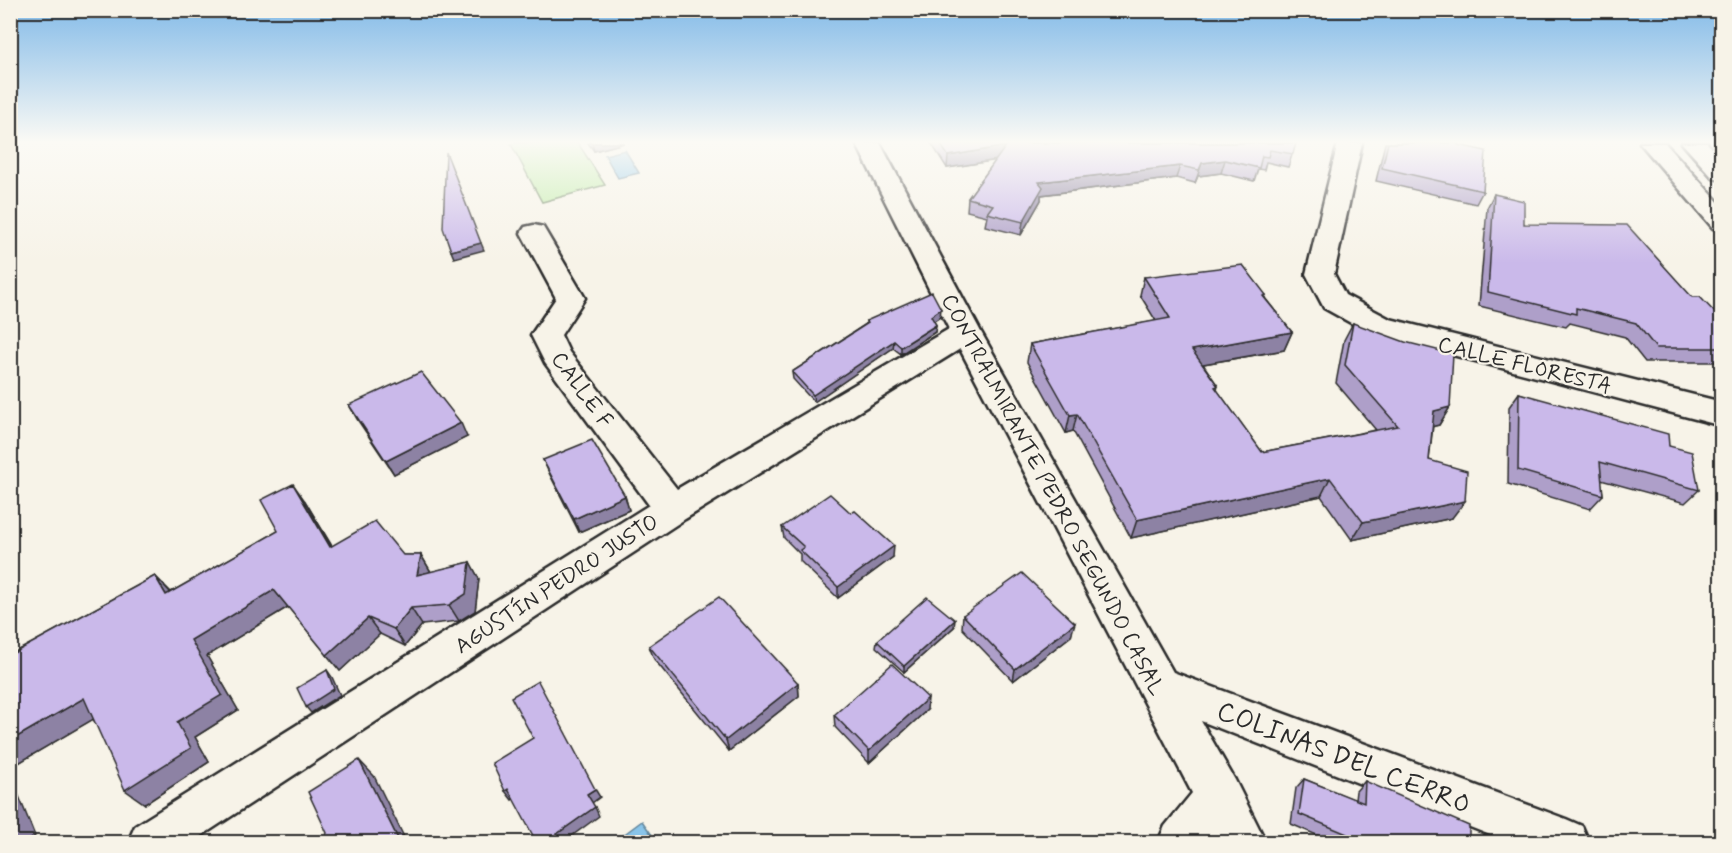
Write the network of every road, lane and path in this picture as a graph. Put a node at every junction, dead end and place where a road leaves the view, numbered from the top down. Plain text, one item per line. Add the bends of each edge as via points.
1 (889, 183) edge
2 (1341, 183) edge
3 (1687, 183) edge
4 (1722, 222) edge
5 (534, 233) dead end
6 (966, 332) junction
7 (1722, 414) edge
8 (672, 508) junction
9 (1156, 685) junction
10 (1219, 796) junction
11 (151, 843) edge
12 (1181, 843) edge
13 (1243, 843) edge
14 (1566, 843) edge

1 - 6 main road, CONTRALMIRANTE PEDRO SEGUNDO CASAL
2 - 7 main road, CALLE FLORESTA via 1320,274 1334,301 1380,326
3 - 4 main road
5 - 8 main road, CALLE F via 571,298 546,335 556,356
6 - 8 main road, AGUSTÍN PEDRO JUSTO
6 - 9 main road, CONTRALMIRANTE PEDRO SEGUNDO CASAL
8 - 11 main road, AGUSTÍN PEDRO JUSTO
9 - 10 main road, CONTRALMIRANTE PEDRO SEGUNDO CASAL
9 - 14 main road, COLINAS DEL CERRO
10 - 12 main road
10 - 13 main road, CONTRALMIRANTE PEDRO SEGUNDO CASAL

